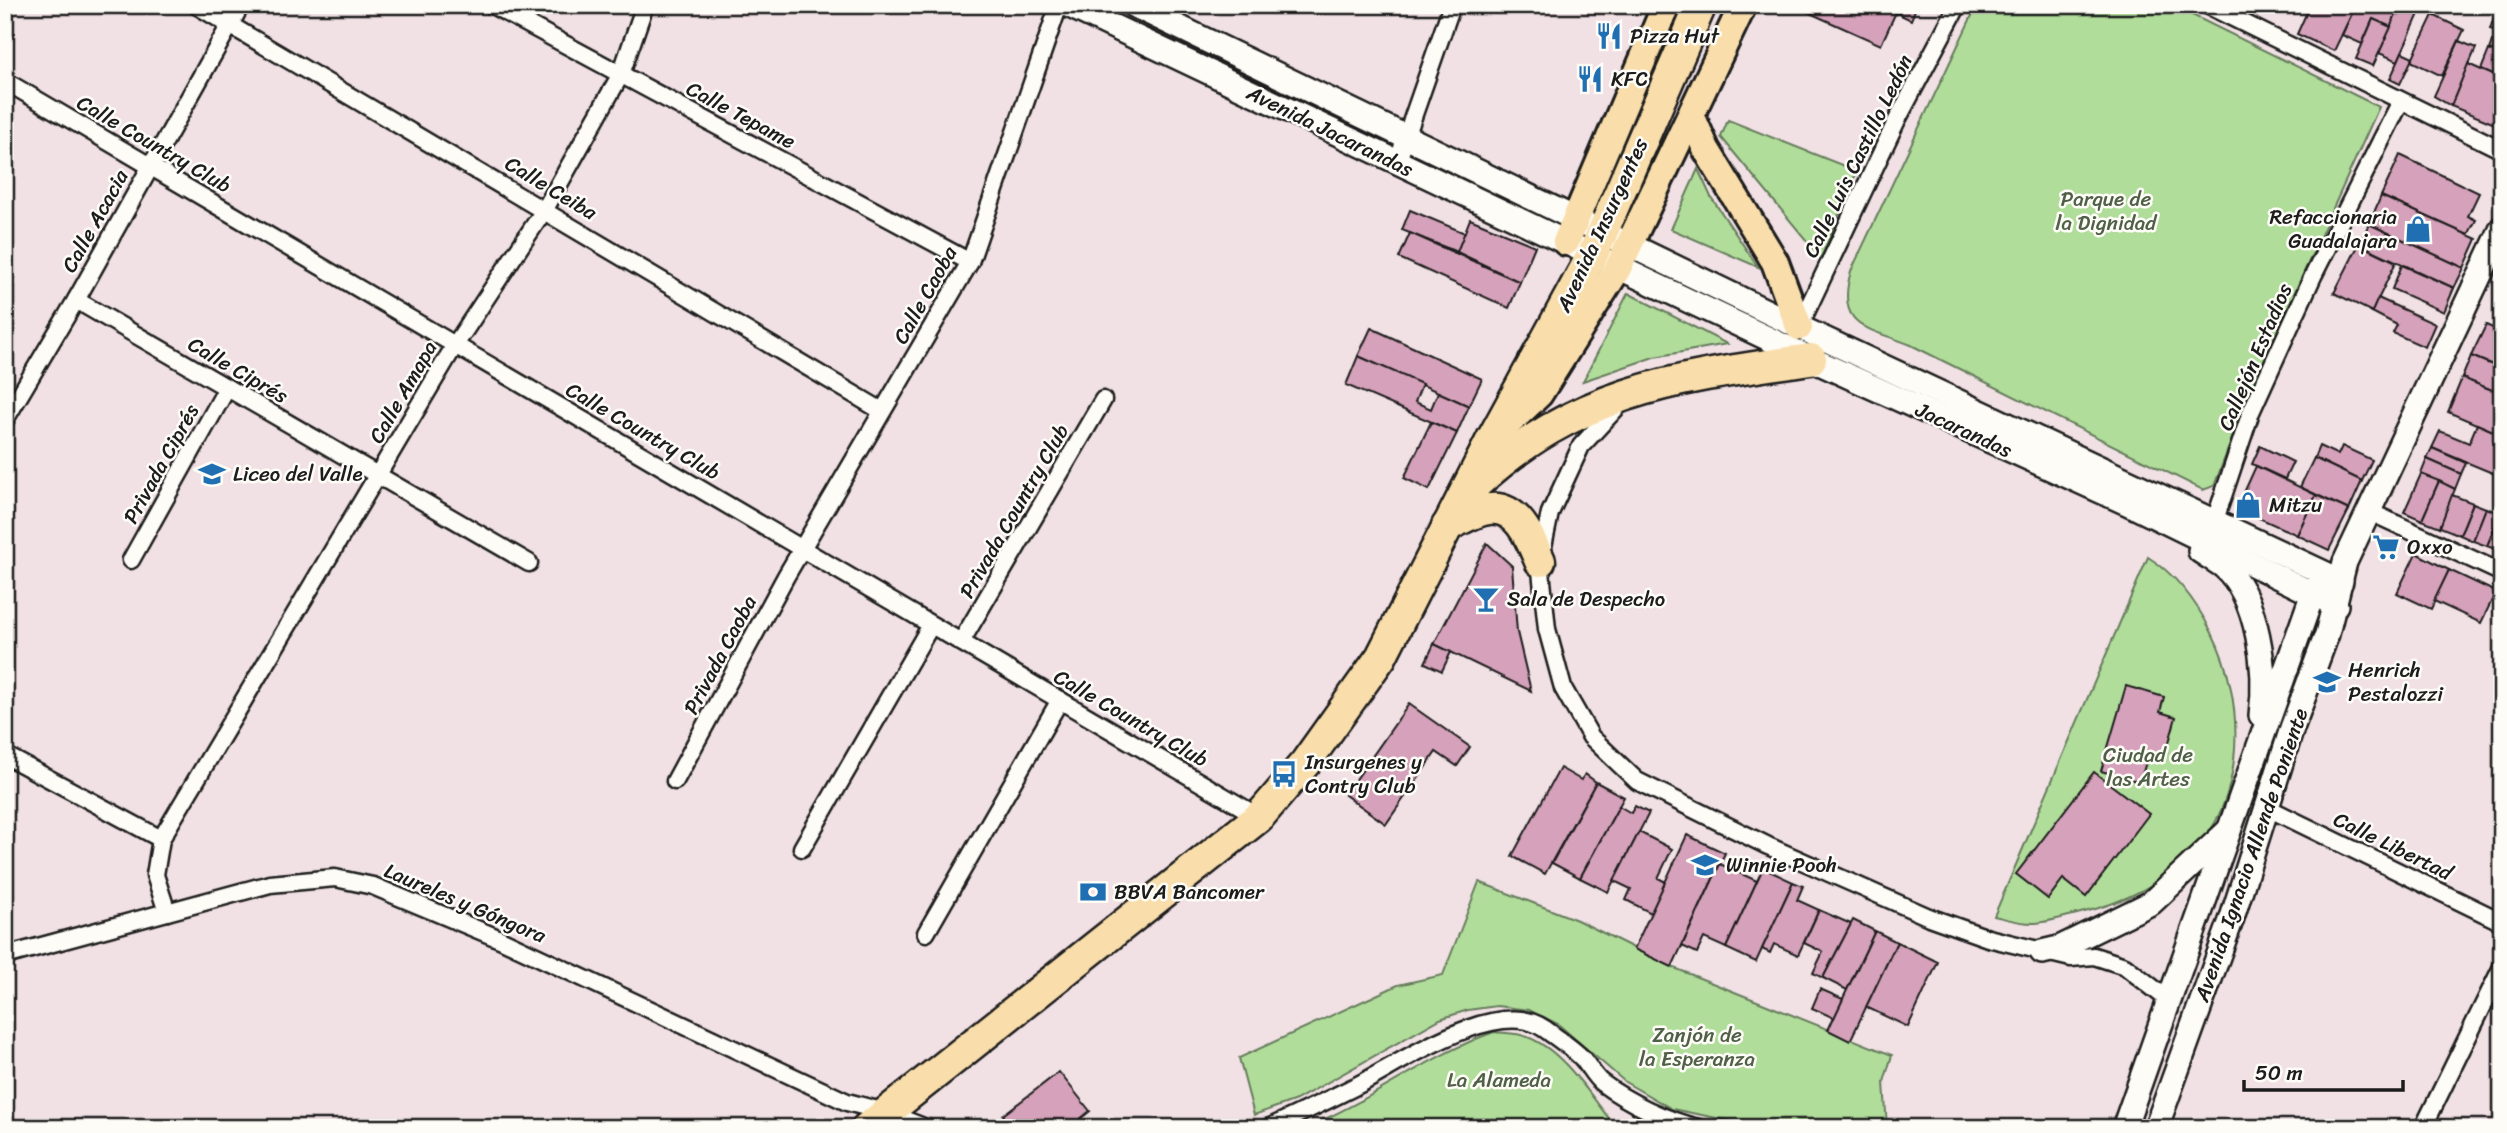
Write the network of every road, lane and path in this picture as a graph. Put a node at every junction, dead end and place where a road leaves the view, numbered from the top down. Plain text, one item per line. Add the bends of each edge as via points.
1 (197, 5) edge
2 (241, 5) edge
3 (492, 5) edge
4 (645, 5) edge
5 (1059, 5) edge
6 (1068, 5) edge
7 (1133, 5) edge
8 (1452, 5) edge
9 (1701, 5) edge
10 (1743, 5) edge
11 (1958, 5) edge
12 (2207, 5) edge
13 (2246, 5) edge
14 (1664, 6) edge
15 (2238, 21) junction
16 (230, 25) junction
17 (621, 74) junction
18 (5, 81) edge
19 (2400, 103) junction
20 (1692, 115) junction
21 (1406, 136) junction
22 (2502, 150) edge
23 (1397, 163) junction
24 (150, 166) junction
25 (545, 209) junction
26 (2502, 228) edge
27 (1571, 230) junction
28 (1611, 250) junction
29 (970, 262) junction
30 (76, 300) junction
31 (1799, 327) junction
32 (455, 345) junction
33 (1811, 359) junction
34 (227, 388) junction
35 (1634, 390) junction
36 (1102, 400) dead end
37 (882, 411) junction
38 (5, 420) edge
39 (379, 476) junction
40 (2127, 503) junction
41 (2368, 511) junction
42 (2215, 520) junction
43 (1447, 526) junction
44 (803, 549) junction
45 (131, 560) dead end
46 (1540, 561) junction
47 (529, 563) dead end
48 (2502, 573) edge
49 (2331, 578) junction
50 (931, 625) junction
51 (961, 642) junction
52 (1060, 700) junction
53 (5, 755) edge
54 (2255, 763) junction
55 (675, 781) dead end
56 (2266, 807) junction
57 (1259, 817) junction
58 (2233, 825) junction
59 (161, 839) junction
60 (802, 848) dead end
61 (167, 912) junction
62 (2502, 922) edge
63 (926, 933) dead end
64 (2042, 952) junction
65 (5, 956) edge
66 (2502, 967) edge
67 (2171, 1002) junction
68 (876, 1120) edge
69 (926, 1128) edge
70 (1268, 1128) edge
71 (1698, 1128) edge
72 (2124, 1128) edge
73 (2156, 1128) edge
74 (2423, 1128) edge

1 - 16 street, Calle Ceiba
2 - 16 street, Calle Acacia
3 - 17 street, Calle Tepame
4 - 17 street, Calle Amapa
5 - 29 street, Calle Caoba
6 - 23 main road, Avenida Jacarandas
7 - 21 main road, Avenida Jacarandas
8 - 21 street
9 - 28 highway, Avenida Insurgentes
10 - 20 main road
11 - 31 street, Calle Luis Castillo Ledón via 1895,122
12 - 15 street
13 - 15 street
14 - 27 main road
15 - 19 street
16 - 24 street, Calle Acacia
16 - 25 street, Calle Ceiba
17 - 25 street, Calle Amapa
17 - 29 street, Calle Tepame
18 - 24 street, Calle Country Club
19 - 22 street
19 - 42 street, Callejón Estadios via 2251,412
20 - 28 main road
20 - 31 main road via 1706,149 1775,262
21 - 23 street
21 - 27 main road, Avenida Jacarandas
23 - 27 main road, Avenida Jacarandas
24 - 30 street, Calle Acacia
24 - 32 street, Calle Country Club
25 - 32 street, Calle Amapa
25 - 37 street, Calle Ceiba
26 - 41 main road, Avenida Ignacio Allende Poniente
27 - 28 main road, Avenida Jacarandas
28 - 31 main road, Jacarandas
28 - 33 main road, Jacarandas
28 - 43 highway, Avenida Insurgentes via 1492,439
29 - 37 street, Calle Caoba
30 - 34 street, Calle Ciprés
30 - 38 street, Calle Acacia
31 - 42 main road, Jacarandas
32 - 39 street, Calle Amapa
32 - 44 street, Calle Country Club
33 - 35 highway via 1710,373
33 - 40 main road, Jacarandas
34 - 39 street, Calle Ciprés
34 - 45 street, Privada Ciprés
35 - 43 highway via 1575,413 1524,444 1474,486
35 - 46 street via 1581,446 1550,513
36 - 51 street, Privada Country Club
37 - 44 street, Calle Caoba
39 - 47 street
39 - 59 street, Calle Amapa
40 - 49 main road, Jacarandas
40 - 54 main road via 2225,568 2248,604 2264,689
41 - 48 street
41 - 49 main road, Avenida Ignacio Allende Poniente
42 - 49 main road, Jacarandas
43 - 46 highway via 1489,509 1506,511 1522,525
43 - 57 highway, Avenida Insurgentes via 1381,657 1306,762
44 - 50 street, Calle Country Club
44 - 55 street, Privada Caoba
46 - 64 street via 1547,629 1563,688 1591,737 1637,781 1929,918
49 - 54 main road, Avenida Ignacio Allende Poniente
49 - 56 main road, Avenida Ignacio Allende Poniente via 2336,605
50 - 51 street, Calle Country Club
50 - 60 street
51 - 52 street, Calle Country Club
52 - 57 street, Calle Country Club
52 - 63 street
53 - 59 street
54 - 58 main road, Avenida Ignacio Allende Poniente
56 - 62 street, Calle Libertad
56 - 73 main road, Avenida Ignacio Allende Poniente via 2232,918
57 - 68 highway, Avenida Insurgentes
58 - 64 main road via 2151,903
58 - 67 main road, Avenida Ignacio Allende Poniente via 2178,969
59 - 61 street, Calle Amapa via 155,875
61 - 65 street, Laureles y Góngora
61 - 68 street, Laureles y Góngora via 270,884 335,878 373,886 500,939 847,1102
64 - 67 street via 2071,958 2094,956 2125,966
66 - 74 street
67 - 72 main road, Avenida Ignacio Allende Poniente
68 - 69 street, Laureles y Góngora
70 - 71 street via 1453,1035 1517,1020 1542,1026 1617,1093

